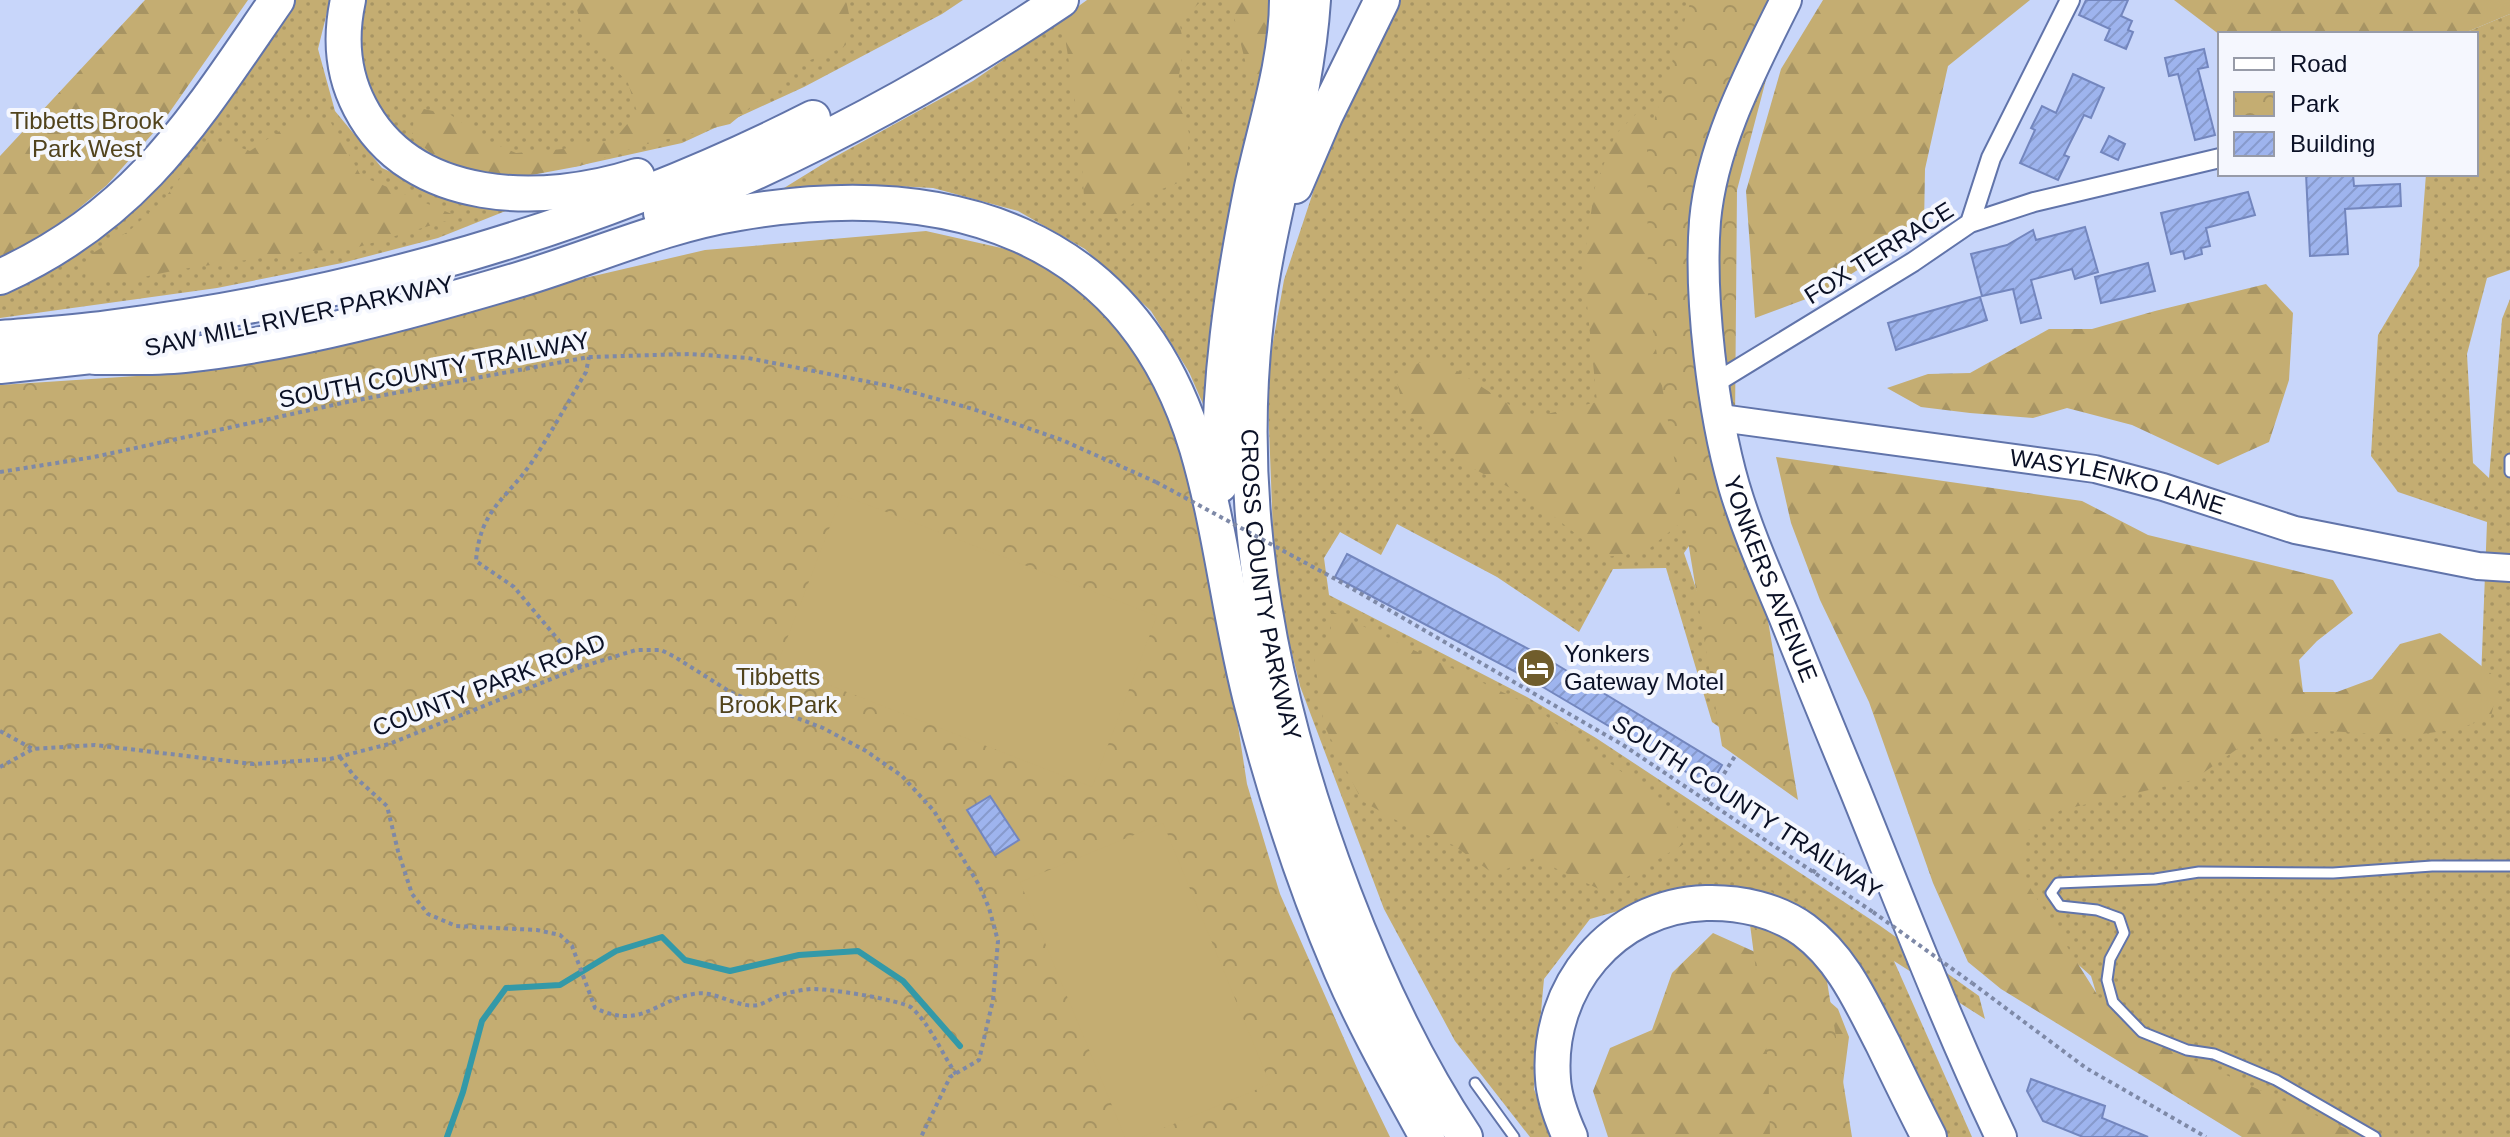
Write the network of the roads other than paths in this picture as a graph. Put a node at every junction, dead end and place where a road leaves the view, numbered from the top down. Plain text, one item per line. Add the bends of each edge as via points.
1 (277, 0) edge
2 (348, 0) edge
3 (1019, 0) edge
4 (1061, 0) edge
5 (1287, 0) edge
6 (1313, 0) edge
7 (1382, 0) edge
8 (1786, 0) edge
9 (2070, 0) edge
10 (830, 110) junction
11 (2218, 158) edge
12 (1970, 223) junction
13 (1264, 256) junction
14 (0, 277) edge
15 (0, 338) edge
16 (95, 357) junction
17 (0, 366) edge
18 (1715, 383) junction
19 (1721, 418) junction
20 (2510, 459) edge
21 (2510, 472) edge
22 (2510, 568) edge
23 (1228, 595) junction
24 (2510, 866) edge
25 (1475, 1083) dead end
26 (1427, 1137) edge
27 (1465, 1137) edge
28 (1514, 1137) edge
29 (1570, 1137) edge
30 (1929, 1137) edge
31 (2001, 1137) edge
32 (2375, 1137) edge

1 - 14 highway via 191,124 143,180 86,229
2 - 10 highway via 345,64 370,124 416,167 464,186 525,193 599,187
3 - 10 highway, SAW MILL RIVER PARKWAY
4 - 16 highway, SAW MILL RIVER PARKWAY via 955,68 844,129 619,230 392,300
5 - 23 highway via 1224,356 1220,491
6 - 13 highway, CROSS COUNTY PARKWAY via 1306,61
7 - 13 highway
8 - 18 main road, YONKERS AVENUE via 1733,114 1711,183 1703,255
9 - 12 street via 1991,158
10 - 15 highway, SAW MILL RIVER PARKWAY via 628,200 429,264 170,319
11 - 12 street, FOX TERRACE via 2034,202
12 - 18 street, FOX TERRACE
13 - 27 highway, CROSS COUNTY PARKWAY via 1252,358 1250,471 1260,582 1281,696 1316,816 1361,938 1419,1060
16 - 17 highway, SAW MILL RIVER PARKWAY
16 - 23 highway via 183,355 331,328 471,293 741,212 860,203 967,215 1019,233 1068,260 1112,297 1148,340 1196,444
18 - 19 main road, YONKERS AVENUE
19 - 22 street, WASYLENKO LANE via 2095,469 2295,530
19 - 31 main road, YONKERS AVENUE via 1734,487 1763,565
20 - 21 lane
23 - 26 highway, CROSS COUNTY PARKWAY via 1252,707 1301,866 1359,1010
24 - 32 lane via 2199,872 2058,883 2051,893 2060,906 2119,918 2124,933 2110,959 2107,980 2113,1002 2142,1032 2276,1080
25 - 28 lane
29 - 30 highway via 1557,1105 1553,1056 1560,1011 1579,973 1606,942 1634,922 1681,905 1717,902 1784,919 1832,956 1858,995

